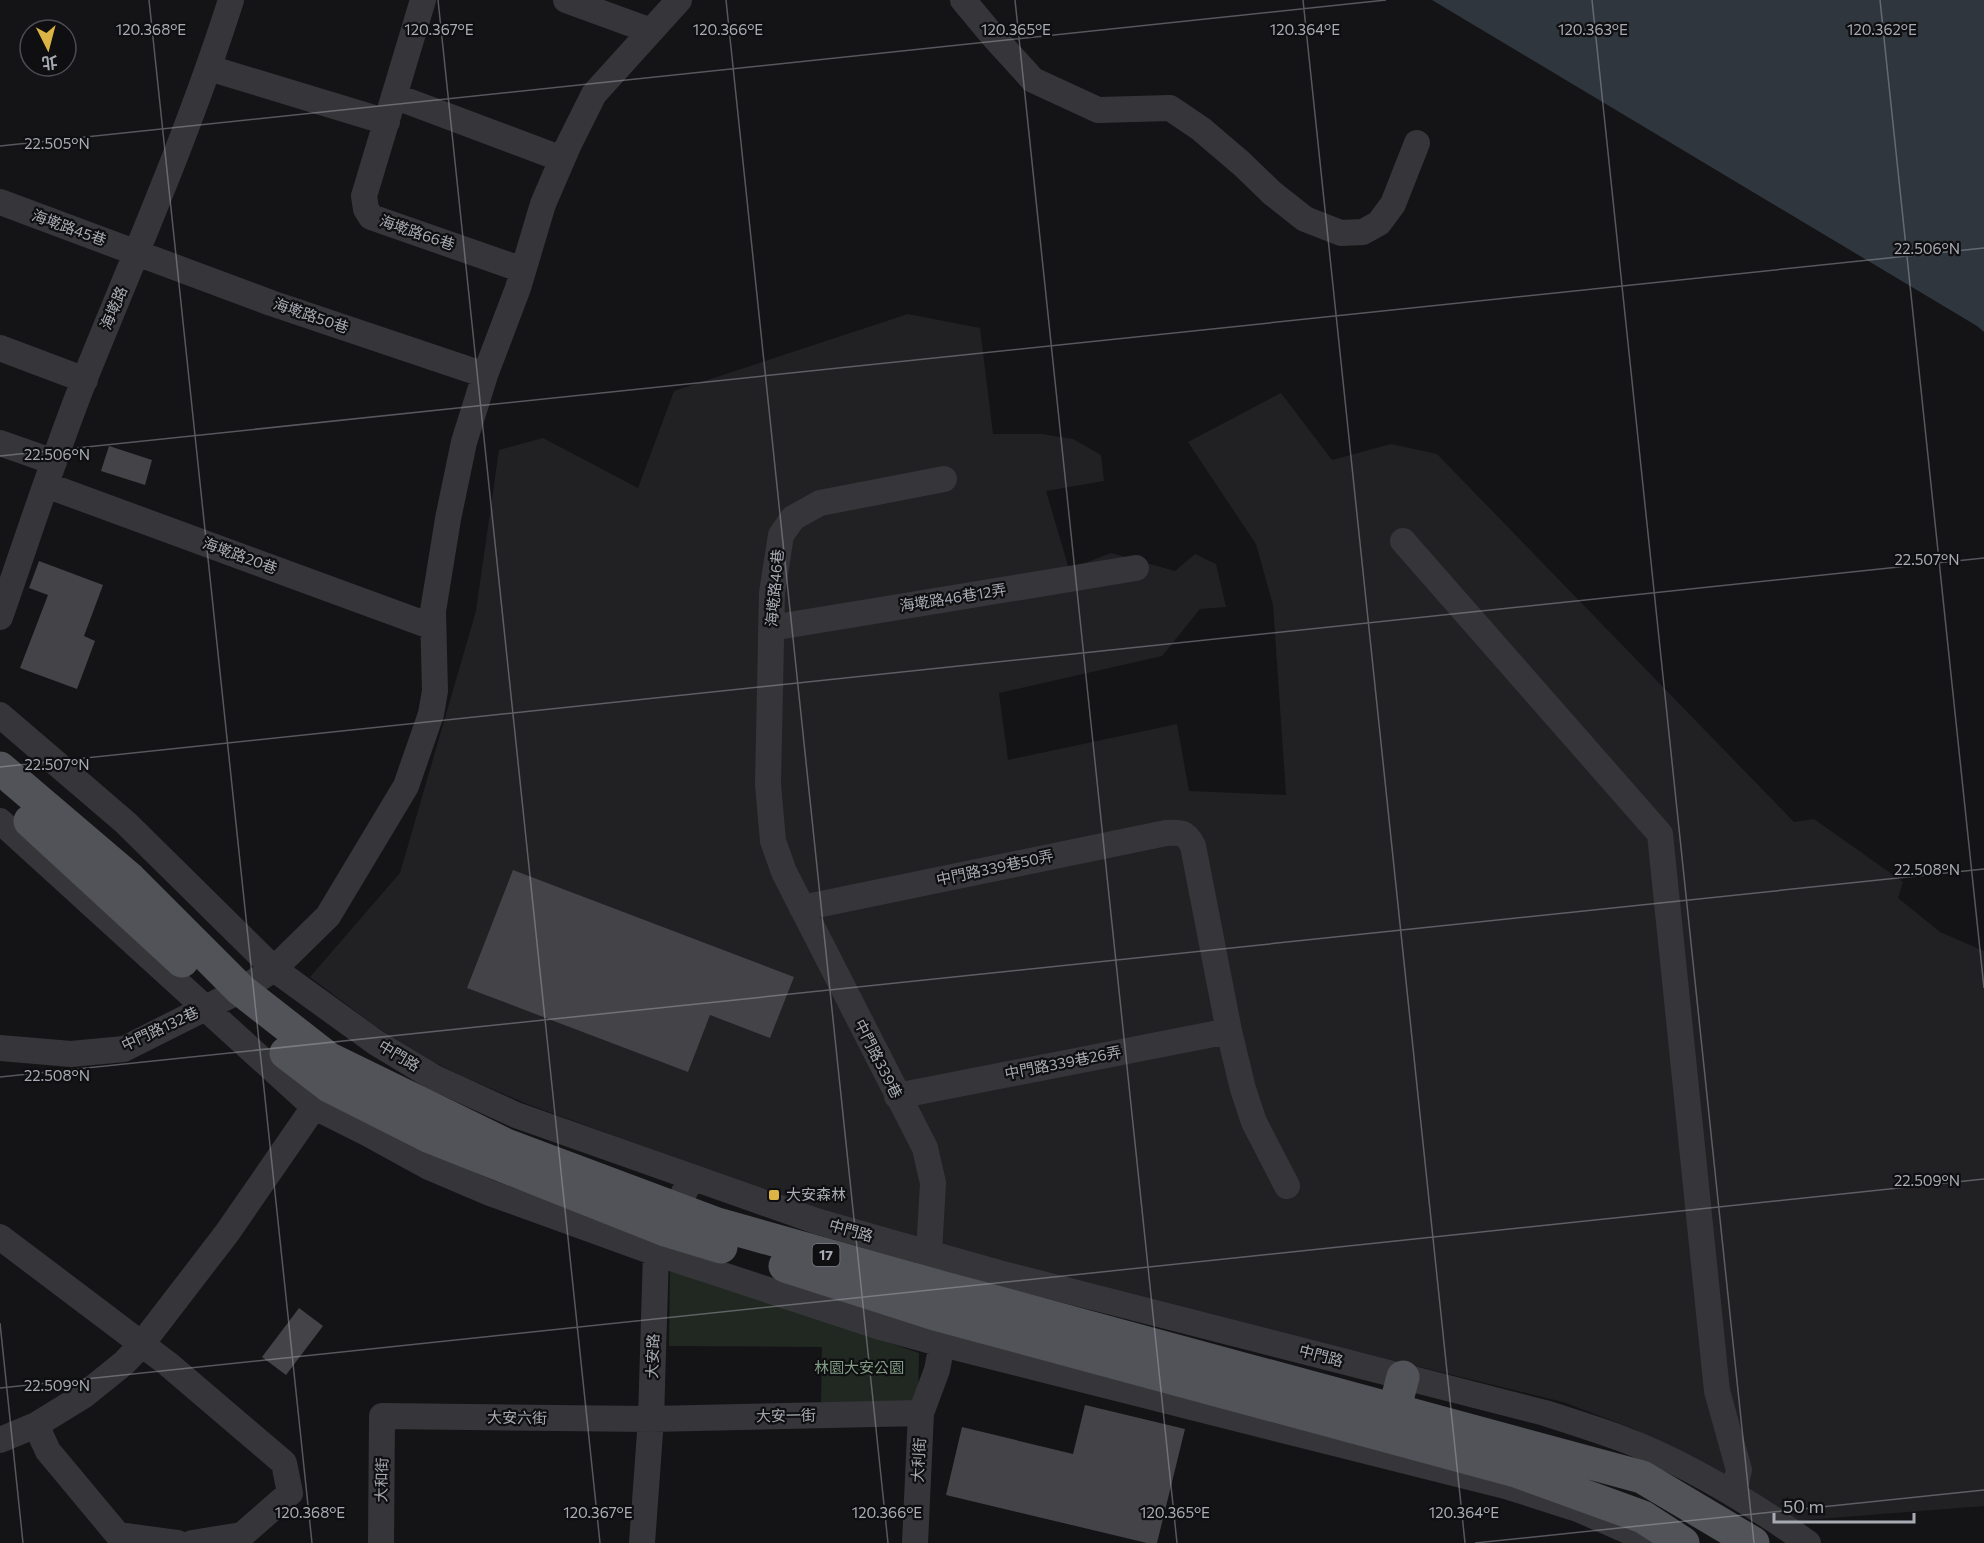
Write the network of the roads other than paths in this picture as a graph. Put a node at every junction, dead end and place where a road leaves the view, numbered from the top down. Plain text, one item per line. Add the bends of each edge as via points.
1 (231, 0) edge
2 (423, 0) edge
3 (566, 0) edge
4 (679, 0) edge
5 (963, 0) edge
6 (651, 31) junction
7 (209, 69) junction
8 (394, 96) junction
9 (387, 122) junction
10 (1417, 143) dead end
11 (562, 159) junction
12 (0, 202) edge
13 (138, 253) junction
14 (523, 270) junction
15 (0, 348) edge
16 (485, 375) junction
17 (85, 380) junction
18 (0, 443) edge
19 (50, 474) junction
20 (944, 479) dead end
21 (1403, 541) dead end
22 (1136, 568) dead end
23 (0, 617) edge
24 (433, 627) junction
25 (771, 628) junction
26 (0, 715) edge
27 (0, 768) edge
28 (768, 784) joint
29 (0, 794) edge
30 (0, 821) edge
31 (802, 908) junction
32 (274, 969) junction
33 (222, 999) junction
34 (1229, 1031) junction
35 (0, 1048) edge
36 (321, 1096) junction
37 (897, 1096) junction
38 (692, 1177) junction
39 (1287, 1186) dead end
40 (666, 1230) junction
41 (0, 1237) edge
42 (928, 1268) junction
43 (939, 1329) junction
44 (141, 1345) junction
45 (1303, 1352) junction
46 (1403, 1377) junction
47 (1394, 1411) junction
48 (921, 1413) junction
49 (1308, 1413) junction
50 (382, 1416) joint
51 (651, 1419) junction
52 (36, 1425) junction
53 (0, 1440) edge
54 (1733, 1494) junction
55 (177, 1543) edge
56 (192, 1543) edge
57 (381, 1543) edge
58 (642, 1543) edge
59 (915, 1543) edge
60 (1655, 1543) edge
61 (1683, 1543) edge
62 (1754, 1543) edge
63 (1808, 1543) edge

1 - 7 street, 海墘路
2 - 8 street, 海墘路66巷
3 - 6 street
4 - 6 street, 中門路132巷
5 - 10 street via 1033,80 1098,110 1170,108 1201,129 1305,219 1341,233 1363,232 1379,223 1393,204
6 - 11 street, 中門路132巷 via 594,94
7 - 9 street
7 - 13 street, 海墘路
8 - 9 street, 海墘路66巷
8 - 11 street
9 - 14 street, 海墘路66巷 via 364,196 372,217
11 - 14 street, 中門路132巷 via 543,204
12 - 13 street, 海墘路45巷
13 - 16 street, 海墘路50巷 via 271,303
13 - 17 street, 海墘路
14 - 16 street, 中門路132巷
15 - 17 street
16 - 24 street, 中門路132巷 via 464,442 450,508
17 - 19 street, 海墘路
18 - 19 street, 海墘路20巷
19 - 23 street, 海墘路
19 - 24 street, 海墘路20巷
20 - 25 street, 海墘路46巷 via 819,503 793,518 781,535
21 - 54 street via 1660,834 1717,1391 1739,1470
22 - 25 street, 海墘路46巷12弄
24 - 32 street, 中門路132巷 via 435,691 406,786 328,916
25 - 28 street, 海墘路46巷
26 - 32 street, 中門路 via 126,823
27 - 33 main road, 中門路 / 17 via 128,877
28 - 31 street, 中門路339巷 via 773,841
29 - 33 main road, 中門路 / 17
30 - 33 street, 中門路
31 - 34 street, 中門路339巷50弄 via 1180,832 1189,837 1193,846
31 - 37 street, 中門路339巷
32 - 33 street, 中門路132巷
32 - 38 street, 中門路 via 375,1042 433,1077 516,1115
33 - 35 street, 中門路132巷 via 124,1048 71,1054
33 - 36 main road, 中門路 / 17
33 - 40 main road, 中門路 / 17 via 328,1058 506,1145
34 - 37 street, 中門路339巷26弄
34 - 39 street via 1254,1122
36 - 40 main road, 中門路 / 17
36 - 44 street via 227,1233
37 - 42 street, 中門路339巷 via 925,1148 933,1183
38 - 40 street, 大安路
38 - 42 street, 中門路 via 816,1221
40 - 42 main road, 中門路 / 17 via 717,1224
40 - 43 main road, 中門路 / 17
40 - 51 street, 大安路
41 - 44 street
42 - 43 street, 中門路339巷
42 - 45 street, 中門路
42 - 49 main road, 中門路 / 17
43 - 48 street, 大利街 via 937,1370
43 - 49 main road, 中門路 / 17
44 - 52 street via 83,1396
44 - 56 street via 284,1463 290,1493 242,1535
45 - 46 street, 中門路
45 - 49 street
46 - 47 main road
46 - 54 street, 中門路 via 1545,1413 1622,1438
47 - 49 main road, 中門路 / 17
47 - 62 main road, 中門路 / 17 via 1642,1477
48 - 51 street, 大安一街
48 - 59 street, 大利街
49 - 60 street, 中門路 via 1578,1509
49 - 61 main road, 中門路 / 17 via 1516,1471 1643,1517
50 - 51 street, 大安六街
50 - 57 street, 大和街
51 - 58 street, 大安路
52 - 53 street
52 - 55 street via 48,1451 118,1535
54 - 63 street, 中門路

